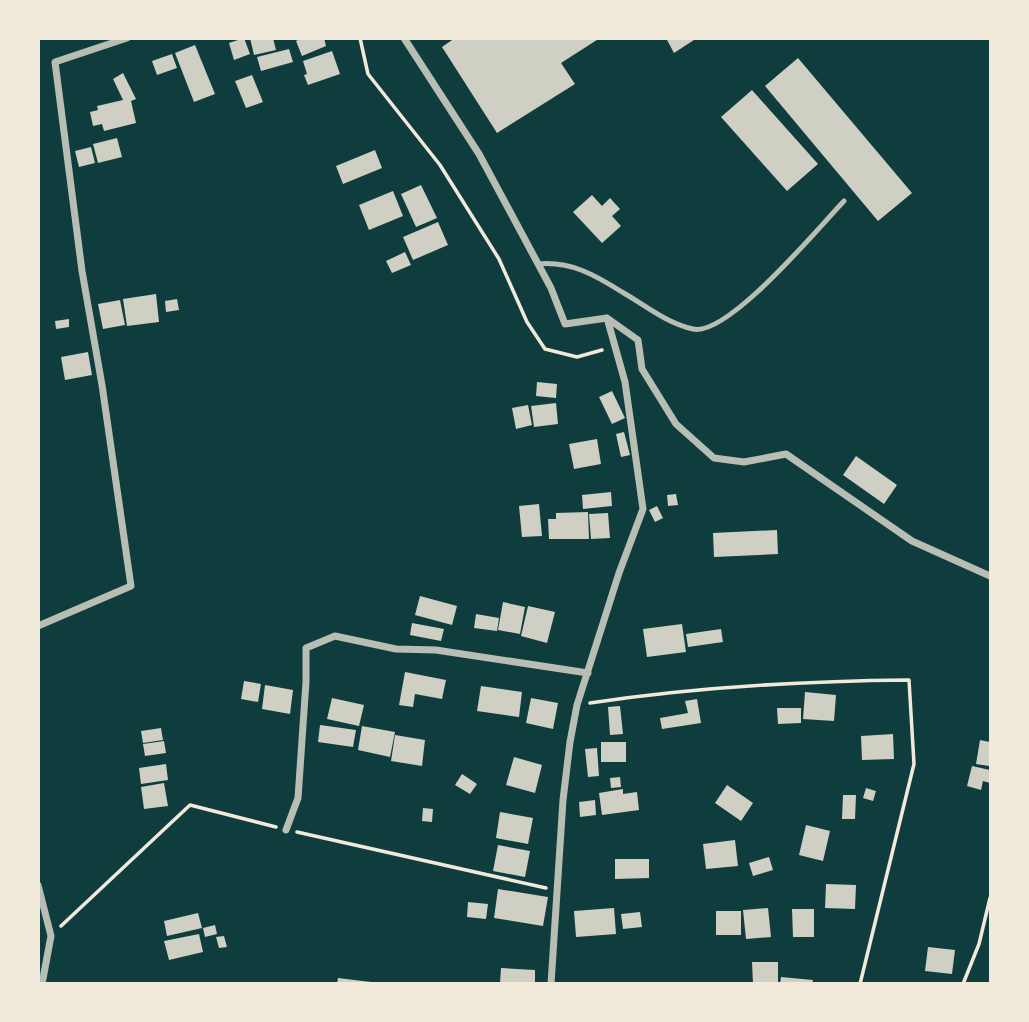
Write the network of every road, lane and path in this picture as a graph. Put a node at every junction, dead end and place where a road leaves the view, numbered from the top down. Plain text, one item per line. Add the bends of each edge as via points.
1 (127, 38) edge
2 (360, 38) edge
3 (404, 38) edge
4 (844, 201) dead end
5 (538, 264) junction
6 (607, 318) junction
7 (615, 347) junction
8 (990, 576) edge
9 (38, 626) edge
10 (587, 673) junction
11 (577, 705) junction
12 (286, 830) junction
13 (38, 885) edge
14 (557, 890) junction
15 (990, 898) edge
16 (51, 936) junction
17 (42, 984) edge
18 (551, 984) edge
19 (860, 984) edge
20 (963, 984) edge

1 - 9 street via 55,62 131,586
2 - 7 path via 368,74 440,165 499,259 527,322 545,349 577,357
3 - 5 street via 480,154
4 - 5 lane via 761,290 715,326 695,330 655,313 587,270 554,262
5 - 6 street via 565,324
6 - 7 street
6 - 8 street via 638,340 642,369 676,424 714,458 744,462 786,454 912,541
7 - 10 street via 625,382 643,509
10 - 11 street
10 - 12 street via 436,650 396,649 335,636 306,648 298,798
11 - 14 street via 563,800
11 - 19 path via 726,687 909,680 914,764
12 - 14 path
12 - 16 path via 190,805
13 - 16 street
14 - 18 street
15 - 20 path
16 - 17 street

